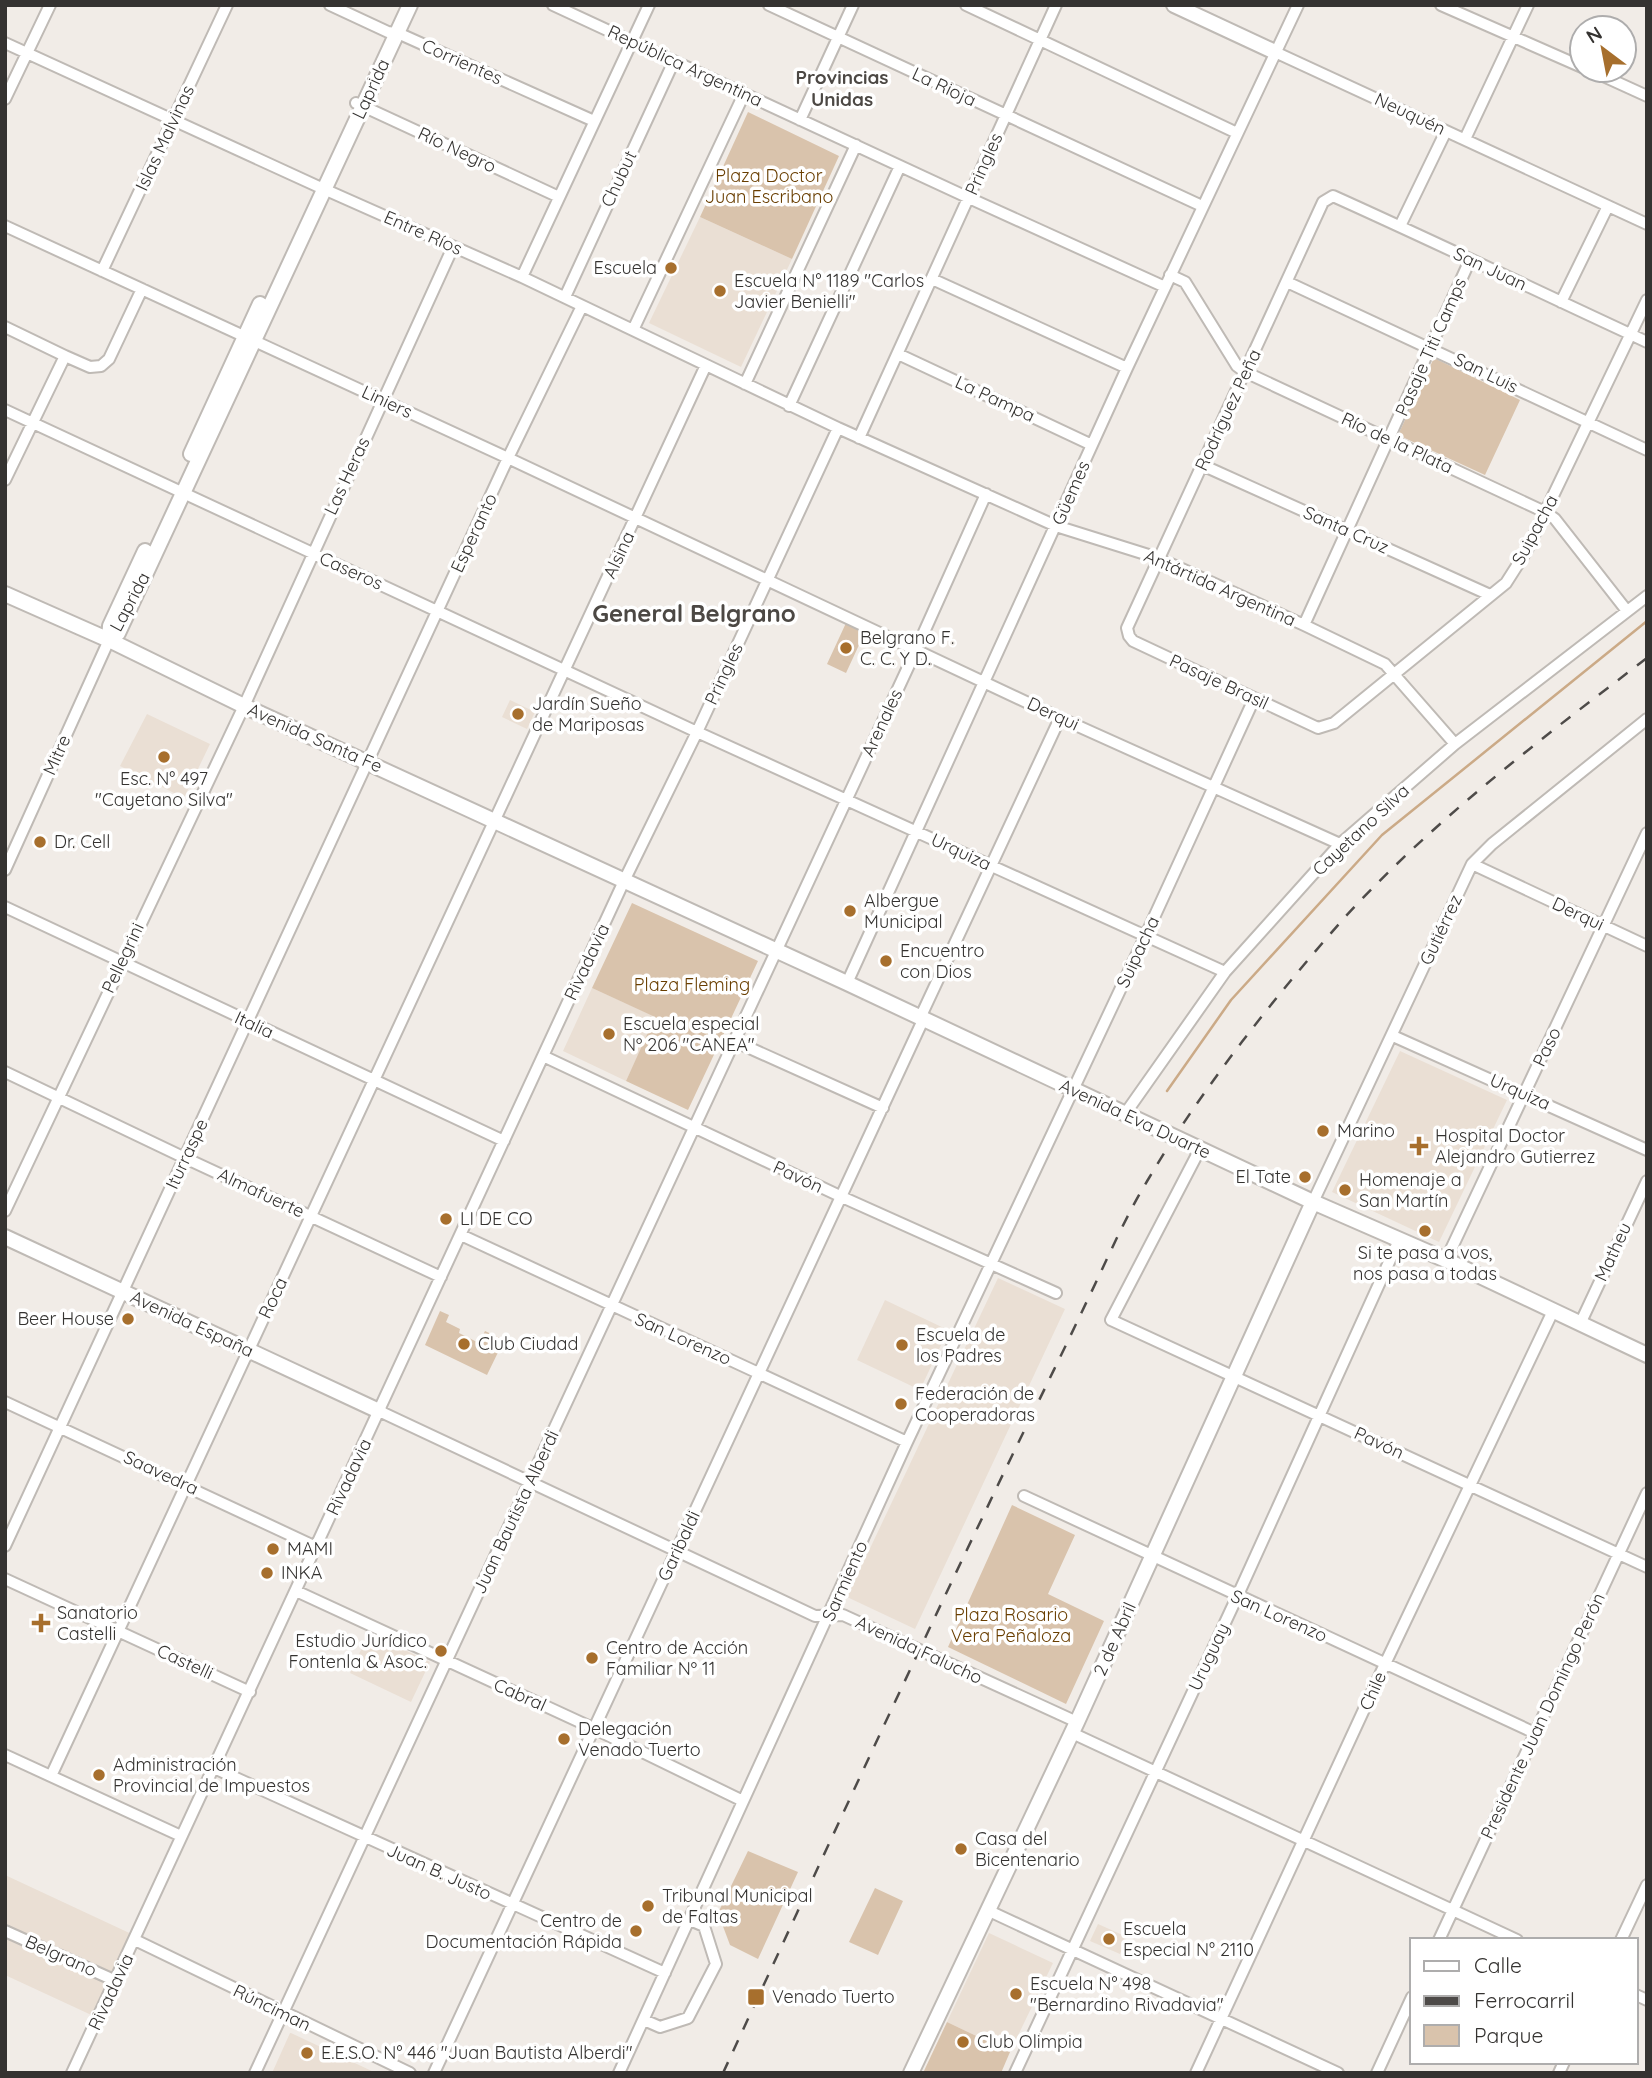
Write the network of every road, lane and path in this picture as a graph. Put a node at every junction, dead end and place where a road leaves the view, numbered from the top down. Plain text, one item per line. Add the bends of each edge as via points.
1 (50, 5) edge
2 (227, 5) edge
3 (330, 5) edge
4 (401, 5) edge
5 (410, 5) edge
6 (553, 5) edge
7 (649, 5) edge
8 (769, 5) edge
9 (853, 5) edge
10 (966, 5) edge
11 (1056, 5) edge
12 (1174, 5) edge
13 (1298, 5) edge
14 (1441, 5) edge
15 (1528, 5) edge
16 (393, 32) junction
17 (838, 37) junction
18 (1514, 38) junction
19 (1040, 39) junction
20 (632, 42) junction
21 (5, 43) edge
22 (1275, 52) junction
23 (27, 54) junction
24 (674, 61) junction
25 (1568, 61) edge
26 (1621, 84) edge
27 (744, 94) junction
28 (1647, 96) edge
29 (5, 99) edge
30 (359, 105) junction
31 (1005, 116) junction
32 (800, 120) junction
33 (173, 121) junction
34 (594, 121) junction
35 (1446, 131) junction
36 (1237, 133) junction
37 (1465, 139) junction
38 (856, 145) junction
39 (900, 166) junction
40 (320, 188) junction
41 (1333, 196) joint
42 (559, 197) junction
43 (969, 198) junction
44 (1202, 206) junction
45 (1608, 206) junction
46 (1647, 224) edge
47 (5, 226) edge
48 (1400, 226) junction
49 (453, 247) junction
50 (1470, 260) junction
51 (102, 271) junction
52 (1170, 275) junction
53 (522, 277) junction
54 (932, 279) junction
55 (1287, 282) junction
56 (1165, 286) junction
57 (142, 289) junction
58 (565, 297) junction
59 (1647, 300) edge
60 (1561, 302) junction
61 (582, 306) junction
62 (5, 327) edge
63 (633, 330) junction
64 (1630, 334) junction
65 (250, 338) junction
66 (1647, 342) edge
67 (1431, 347) junction
68 (898, 354) junction
69 (65, 356) junction
70 (706, 365) junction
71 (1127, 368) junction
72 (1245, 372) junction
73 (745, 384) junction
74 (383, 400) junction
75 (789, 406) junction
76 (5, 410) edge
77 (33, 422) junction
78 (1589, 423) junction
79 (838, 428) junction
80 (859, 438) junction
81 (1389, 439) junction
82 (1092, 444) junction
83 (1647, 450) edge
84 (508, 458) junction
85 (1202, 465) junction
86 (5, 480) edge
87 (179, 491) junction
88 (986, 495) junction
89 (1545, 512) junction
90 (636, 518) junction
91 (1056, 526) junction
92 (1347, 531) junction
93 (312, 553) junction
94 (1158, 558) junction
95 (768, 581) junction
96 (5, 594) edge
97 (1490, 596) junction
98 (1647, 596) edge
99 (438, 611) junction
100 (1627, 611) junction
101 (1304, 625) junction
102 (1127, 628) joint
103 (109, 640) junction
104 (916, 650) junction
105 (565, 671) junction
106 (1395, 675) junction
107 (985, 683) junction
108 (1254, 699) junction
109 (244, 706) junction
110 (1060, 718) junction
111 (1647, 719) edge
112 (1318, 728) joint
113 (697, 732) junction
114 (1455, 744) junction
115 (369, 763) junction
116 (1212, 788) junction
117 (846, 799) junction
118 (496, 821) junction
119 (916, 831) junction
120 (1647, 833) edge
121 (1340, 844) junction
122 (1472, 864) junction
123 (992, 866) junction
124 (5, 870) edge
125 (625, 881) junction
126 (5, 907) edge
127 (1604, 927) junction
128 (1145, 937) junction
129 (1647, 946) edge
130 (776, 950) junction
131 (121, 963) junction
132 (1226, 972) junction
133 (847, 983) junction
134 (921, 1019) junction
135 (248, 1022) junction
136 (1393, 1035) junction
137 (734, 1041) junction
138 (543, 1056) junction
139 (5, 1072) edge
140 (375, 1080) junction
141 (1073, 1090) junction
142 (1524, 1094) junction
143 (59, 1097) junction
144 (883, 1108) junction
145 (1125, 1114) junction
146 (693, 1128) junction
147 (504, 1141) junction
148 (1200, 1149) junction
149 (1647, 1150) edge
150 (185, 1158) junction
151 (1647, 1181) edge
152 (842, 1198) junction
153 (1313, 1202) junction
154 (5, 1211) edge
155 (311, 1216) junction
156 (461, 1235) junction
157 (5, 1237) edge
158 (1399, 1240) junction
159 (1446, 1260) junction
160 (991, 1266) junction
161 (441, 1277) junction
162 (124, 1293) junction
163 (1056, 1293) dead end
164 (610, 1306) junction
165 (1553, 1311) junction
166 (1580, 1324) junction
167 (249, 1350) junction
168 (1647, 1354) edge
169 (758, 1373) junction
170 (1234, 1378) junction
171 (5, 1402) edge
172 (379, 1411) junction
173 (1320, 1416) junction
174 (60, 1427) junction
175 (907, 1442) junction
176 (530, 1483) junction
177 (186, 1484) junction
178 (1470, 1486) junction
179 (1647, 1493) edge
180 (1024, 1496) dead end
181 (5, 1546) edge
182 (316, 1547) junction
183 (677, 1552) junction
184 (1618, 1554) junction
185 (1152, 1556) junction
186 (1647, 1567) edge
187 (5, 1579) edge
188 (296, 1591) junction
189 (1237, 1597) junction
190 (829, 1616) junction
191 (119, 1632) junction
192 (446, 1661) junction
193 (1385, 1664) junction
194 (250, 1692) junction
195 (1074, 1728) junction
196 (595, 1729) junction
197 (1535, 1733) junction
198 (5, 1755) edge
199 (215, 1768) junction
200 (1155, 1773) junction
201 (51, 1776) junction
202 (743, 1801) junction
203 (181, 1836) junction
204 (366, 1838) junction
205 (1305, 1841) junction
206 (1647, 1885) edge
207 (513, 1905) junction
208 (987, 1910) junction
209 (1453, 1910) junction
210 (690, 1920) junction
211 (5, 1931) edge
212 (1440, 1938) edge
213 (1513, 1938) edge
214 (1622, 1938) edge
215 (135, 1940) junction
216 (1071, 1950) junction
217 (665, 1973) junction
218 (116, 1981) junction
219 (1410, 2001) edge
220 (283, 2013) junction
221 (1221, 2019) junction
222 (644, 2020) junction
223 (72, 2073) edge
224 (255, 2073) edge
225 (410, 2073) edge
226 (434, 2073) edge
227 (618, 2073) edge
228 (911, 2073) edge
229 (1015, 2073) edge
230 (1196, 2073) edge
231 (1338, 2073) edge
232 (1377, 2073) edge

1 - 23 street
2 - 33 street, Islas Malvinas
3 - 16 street, Corrientes
4 - 16 main road, Laprida
5 - 16 main road, Laprida
6 - 20 street, República Argentina
7 - 20 street
8 - 17 street, La Rioja
9 - 17 street
10 - 19 street
11 - 19 street, Pringles
12 - 22 main road, Neuquén
13 - 22 street, Güemes
14 - 18 street
15 - 18 street
16 - 30 main road, Laprida
16 - 34 street, Corrientes
17 - 31 street, La Rioja
17 - 32 street
18 - 25 street
18 - 37 street
19 - 31 street, Pringles
19 - 36 street
20 - 24 street, República Argentina
20 - 34 street
21 - 23 street, Entre Ríos
22 - 35 street, Neuquén
22 - 36 street, Güemes
23 - 29 street
23 - 33 street, Entre Ríos
24 - 27 street, República Argentina
24 - 58 street, Chubut
26 - 28 street
27 - 32 street, República Argentina
27 - 63 street
30 - 40 main road, Laprida
30 - 42 street, Río Negro
31 - 43 street, Pringles
31 - 44 street
32 - 38 street, República Argentina
33 - 40 street, Entre Ríos
33 - 51 street, Islas Malvinas
34 - 42 street
35 - 37 street, Neuquén
35 - 48 street
36 - 44 street, Güemes
37 - 45 street, Neuquén
38 - 39 street, República Argentina
38 - 73 street
39 - 43 street, República Argentina
39 - 75 street
40 - 49 street, Entre Ríos
40 - 65 main road, Laprida
41 - 48 street, San Juan
41 - 55 street, Rodríguez Peña via 1323,202
42 - 53 street
43 - 54 street, Pringles
43 - 56 street
44 - 52 street, Güemes
45 - 46 street, Neuquén
45 - 60 street
47 - 51 street, Liniers
48 - 50 street, San Juan
49 - 53 street, Entre Ríos
49 - 74 street, Las Heras
50 - 60 street, San Juan
50 - 67 street, Pasaje Titi Camps
51 - 57 street, Liniers
52 - 56 street, Güemes
52 - 72 street, Río de la Plata via 1185,282 1231,360
53 - 58 street, Entre Ríos
54 - 68 street, Pringles
54 - 71 street
55 - 67 street, San Luis
55 - 72 street, Rodríguez Peña
56 - 71 street, Güemes
57 - 65 street, Liniers
57 - 69 street via 109,359 101,366 90,367
58 - 61 street, Entre Ríos
59 - 64 street, Suipacha
60 - 64 street, San Juan
61 - 63 street, Entre Ríos
61 - 84 street, Esperanto
62 - 69 street
63 - 70 street, Entre Ríos
64 - 66 street, San Juan
64 - 78 street, Suipacha
65 - 74 street, Liniers
65 - 87 main road, Laprida
67 - 78 street, San Luis
67 - 81 street, Pasaje Titi Camps
68 - 80 street, Pringles
68 - 82 street, La Pampa
69 - 77 street
70 - 73 street, Entre Ríos
70 - 90 street, Alsina
71 - 82 street, Güemes
72 - 81 street, Río de la Plata
72 - 85 street, Rodríguez Peña
73 - 75 street, Entre Ríos
74 - 84 street, Liniers
74 - 93 street, Las Heras
75 - 79 street, Entre Ríos
76 - 77 street, Caseros
77 - 86 street
77 - 87 street, Caseros
78 - 83 street, San Luis
78 - 89 street, Suipacha
79 - 80 street, Antártida Argentina
79 - 95 street, Pringles
80 - 88 street, Antártida Argentina
81 - 89 street, Río de la Plata
81 - 92 street, Pasaje Titi Camps
82 - 91 street, Güemes
84 - 90 street, Liniers
84 - 99 street, Esperanto
85 - 92 street, Santa Cruz
85 - 94 street, Rodríguez Peña
87 - 93 street, Caseros
87 - 103 main road, Laprida via 110,626
88 - 91 street, Antártida Argentina
88 - 104 street, Arenales
89 - 97 street, Suipacha via 1506,583
89 - 100 street, Río de la Plata
90 - 95 street, Liniers
90 - 105 street, Alsina
91 - 94 street, Antártida Argentina
91 - 107 street, Güemes
92 - 97 street, Santa Cruz
92 - 101 street, Pasaje Titi Camps
93 - 99 street, Caseros
93 - 109 street, Las Heras
94 - 101 street, Antártida Argentina
94 - 102 street, Rodríguez Peña
95 - 104 street, Derqui
95 - 113 street, Pringles
96 - 103 main road, Avenida Santa Fe
97 - 106 street, Suipacha
98 - 100 street, Cayetano Silva
99 - 105 street, Caseros
99 - 115 street, Esperanto
100 - 114 street, Cayetano Silva
101 - 106 street, Antártida Argentina via 1385,664
102 - 108 street, Pasaje Brasil via 1133,641
103 - 109 main road, Avenida Santa Fe
103 - 124 street, Mitre
104 - 107 street, Derqui
104 - 117 street, Arenales
105 - 113 street, Caseros
105 - 118 street, Alsina
106 - 112 street, Suipacha via 1334,723
106 - 114 street, Antártida Argentina
107 - 110 street, Derqui
107 - 119 street, Güemes
108 - 112 street, Pasaje Brasil
108 - 116 street, Suipacha
109 - 115 main road, Avenida Santa Fe
109 - 131 street, Pellegrini
110 - 116 street, Derqui
110 - 123 street
111 - 122 street, Gutiérrez
113 - 117 street, Urquiza
113 - 125 street, Pringles
114 - 121 street, Cayetano Silva
115 - 118 main road, Avenida Santa Fe
115 - 135 street, Iturraspe
116 - 121 street, Derqui
116 - 128 street, Suipacha
117 - 119 street, Urquiza
117 - 130 street, Arenales
118 - 125 main road, Avenida Santa Fe
118 - 140 street, Roca
119 - 123 street, Urquiza
119 - 133 street, Güemes
120 - 127 street, Paso
121 - 132 street, Cayetano Silva
122 - 127 street, Derqui
122 - 136 street, Gutiérrez
123 - 128 street, Urquiza
123 - 134 street
125 - 130 main road, Avenida Eva Duarte
125 - 138 street, Rivadavia
126 - 131 street, Italia
127 - 129 street, Derqui
127 - 142 street, Paso
128 - 132 street, Urquiza
128 - 141 street, Suipacha
130 - 133 main road, Avenida Eva Duarte
130 - 137 street, Juan Bautista Alberdi
131 - 135 street, Italia
131 - 143 street, Pellegrini
132 - 145 street, Cayetano Silva
133 - 134 main road, Avenida Eva Duarte
134 - 141 main road, Avenida Eva Duarte
134 - 144 street, Garibaldi
135 - 140 street, Italia
135 - 150 street, Iturraspe
136 - 142 street, Urquiza
136 - 153 street, Gutiérrez
137 - 144 street
137 - 146 street, Juan Bautista Alberdi
138 - 146 street, Pavón
138 - 147 street, Rivadavia
139 - 143 street, Almafuerte
140 - 147 street, Italia
140 - 155 street, Roca
141 - 145 main road, Avenida Eva Duarte
141 - 160 street, Sarmiento
142 - 149 street, Urquiza
142 - 159 street, Paso
143 - 150 street, Almafuerte
143 - 154 street, Pellegrini
144 - 152 street, Garibaldi
145 - 148 main road, Avenida Eva Duarte
146 - 152 street, Pavón
146 - 164 street, Juan Bautista Alberdi
147 - 156 street, Rivadavia
148 - 153 main road, Avenida Eva Duarte
148 - 170 street, Pavón via 1111,1320
150 - 155 street, Almafuerte
150 - 162 street, Iturraspe
151 - 166 street, Matheu
152 - 160 street, Pavón
152 - 169 street, Garibaldi
153 - 158 main road, Avenida Eva Duarte
153 - 170 main road, 2 de Abril
155 - 161 street, Almafuerte
155 - 167 street, Roca
156 - 161 street, Rivadavia
156 - 164 street, San Lorenzo
157 - 162 main road, Avenida España
158 - 159 main road, Avenida Eva Duarte
158 - 173 street, Uruguay
159 - 165 main road, Avenida Eva Duarte
160 - 163 street, Pavón
160 - 175 street, Sarmiento
161 - 172 street, Rivadavia
162 - 167 main road, Avenida España
162 - 174 street, Iturraspe
164 - 169 street, San Lorenzo
164 - 176 street, Juan Bautista Alberdi
165 - 166 main road, Avenida Eva Duarte
165 - 178 street, Chile
166 - 168 main road, Avenida Eva Duarte
167 - 172 main road, Avenida España
167 - 177 street, Roca
169 - 175 street, San Lorenzo
169 - 183 street, Garibaldi
170 - 173 street, Pavón
170 - 185 main road, 2 de Abril
171 - 174 street, Saavedra
172 - 176 street, Avenida Falucho
172 - 182 street, Rivadavia
173 - 178 street, Pavón
173 - 189 street, Uruguay
174 - 177 street, Saavedra
174 - 181 street, Iturraspe
175 - 190 street, Sarmiento
176 - 183 street, Avenida Falucho
176 - 192 street, Juan Bautista Alberdi
177 - 182 street, Saavedra
177 - 191 street, Roca
178 - 184 street, Pavón
178 - 193 street, Chile
179 - 184 street, Presidente Juan Domingo Perón
180 - 185 street, San Lorenzo
182 - 188 street, Rivadavia
183 - 190 street, Avenida Falucho via 815,1616
183 - 196 street, Garibaldi
184 - 186 street, Pavón
184 - 197 street, Presidente Juan Domingo Perón
185 - 189 street, San Lorenzo
185 - 195 main road, 2 de Abril
187 - 191 street, Castelli
188 - 192 street, Cabral
188 - 194 street, Rivadavia
189 - 193 street, San Lorenzo
189 - 200 street, Uruguay
190 - 195 street, Avenida Falucho via 843,1615
190 - 202 street, Sarmiento
191 - 194 street, Castelli
191 - 201 street, Roca
192 - 196 street, Cabral
192 - 204 street, Juan Bautista Alberdi
193 - 197 street, San Lorenzo
193 - 205 street, Chile
194 - 199 street, Rivadavia
195 - 200 street, Avenida Falucho
195 - 208 main road, 2 de Abril
196 - 202 street, Cabral
196 - 207 street, Garibaldi
197 - 209 street, Presidente Juan Domingo Perón
198 - 201 street
199 - 203 street, Rivadavia
199 - 204 street, Juan B. Justo
200 - 205 street, Avenida Falucho
200 - 216 street, Uruguay
201 - 203 street
202 - 210 street, Sarmiento
203 - 215 street, Rivadavia
204 - 207 street, Juan B. Justo
204 - 220 street, Juan Bautista Alberdi
205 - 209 street, Avenida Falucho
205 - 221 street, Chile
206 - 214 street
207 - 217 street, Juan B. Justo
207 - 226 street, Garibaldi
208 - 216 street
208 - 228 main road, 2 de Abril
209 - 212 street, Presidente Juan Domingo Perón
209 - 213 street, Avenida Falucho
210 - 217 street, Sarmiento
210 - 222 street via 704,1926 716,1964 688,2018 660,2027
211 - 218 street, Belgrano
215 - 218 street, Rivadavia
215 - 220 street, Rúnciman
216 - 221 street
216 - 229 street, Uruguay
217 - 222 street, Sarmiento
218 - 223 street, Rivadavia
219 - 232 street
220 - 224 street, Juan Bautista Alberdi
220 - 225 street, Rúnciman
221 - 230 street, Chile
221 - 231 street
222 - 227 street, Sarmiento

